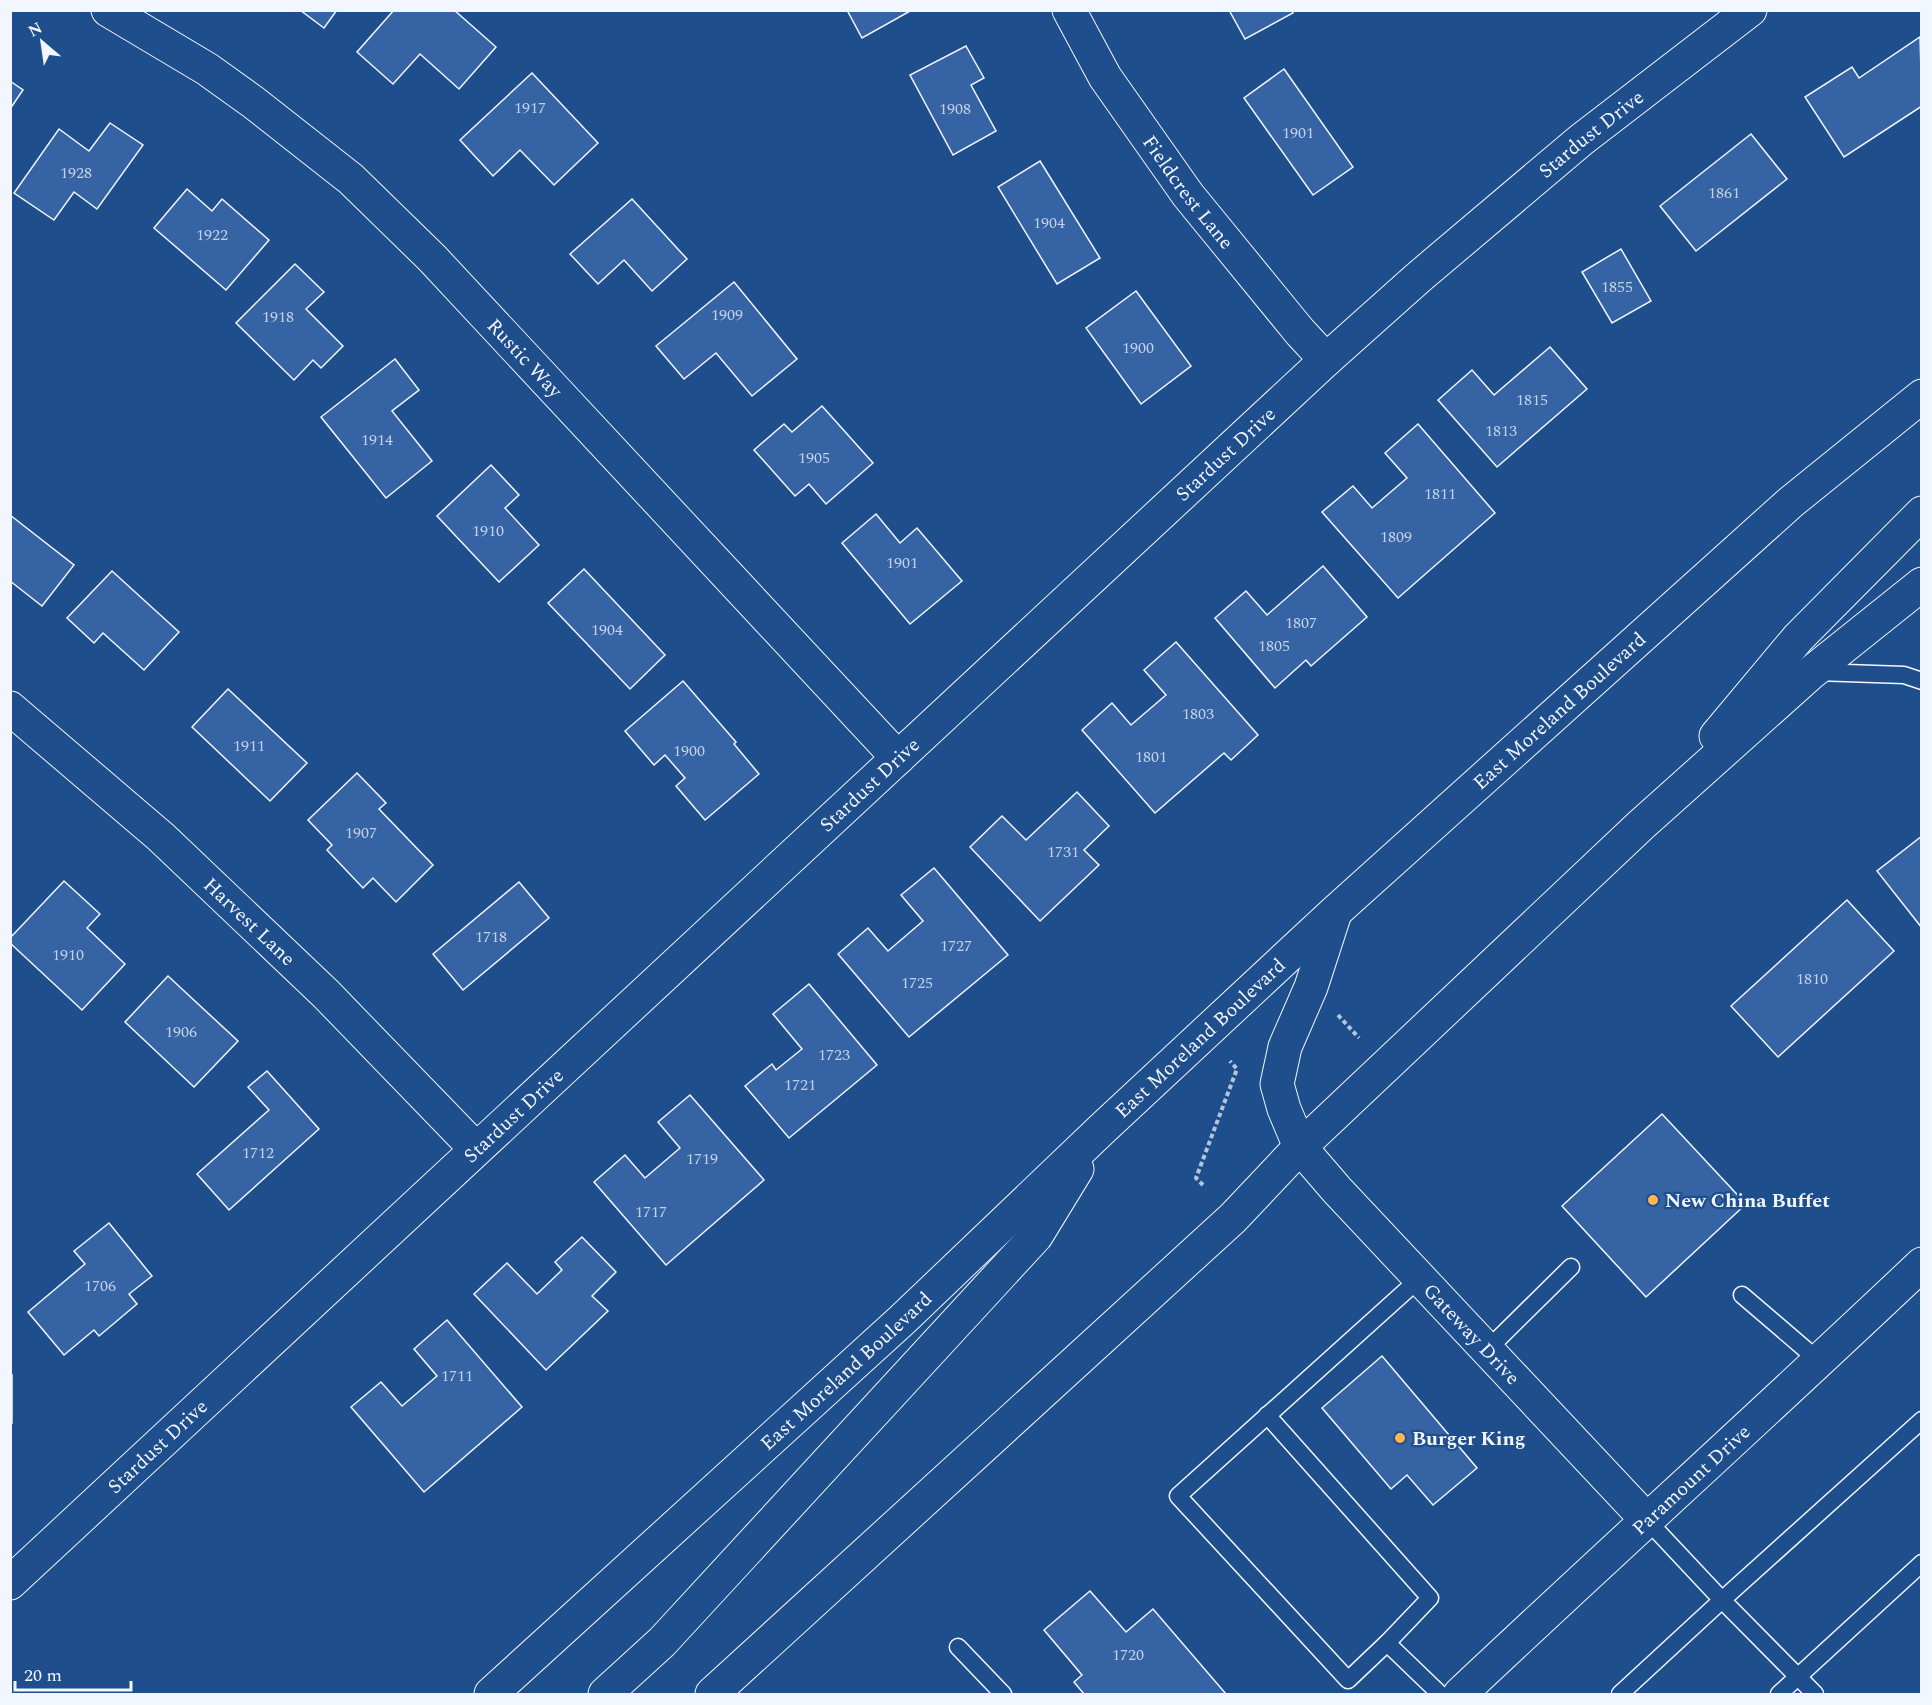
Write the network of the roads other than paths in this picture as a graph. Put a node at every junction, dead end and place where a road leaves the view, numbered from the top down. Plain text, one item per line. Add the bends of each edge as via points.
1 (108, 10) edge
2 (1069, 10) edge
3 (1750, 10) edge
4 (1326, 360) junction
5 (1922, 396) edge
6 (1922, 513) edge
7 (1922, 584) edge
8 (1812, 672) junction
9 (1922, 681) edge
10 (10, 708) edge
11 (898, 758) junction
12 (1641, 825) junction
13 (1335, 912) junction
14 (1102, 1129) junction
15 (1299, 1147) junction
16 (476, 1149) junction
17 (1922, 1264) edge
18 (1571, 1267) dead end
19 (1419, 1279) junction
20 (1742, 1295) dead end
21 (1487, 1350) junction
22 (1819, 1361) junction
23 (1267, 1416) junction
24 (1922, 1420) edge
25 (1646, 1519) junction
26 (1922, 1563) edge
27 (10, 1584) edge
28 (1722, 1600) junction
29 (1387, 1643) junction
30 (958, 1647) dead end
31 (1798, 1677) junction
32 (491, 1695) edge
33 (605, 1695) edge
34 (712, 1695) edge
35 (1003, 1695) edge
36 (1440, 1695) edge
37 (1460, 1695) edge
38 (1620, 1695) edge
39 (1779, 1695) edge
40 (1815, 1695) edge

1 - 11 street, Rustic Way via 207,69 351,179 432,258
2 - 4 street, Fieldcrest Lane via 1105,76 1188,195
3 - 4 street, Stardust Drive via 1581,140
4 - 11 street, Stardust Drive
5 - 13 street, East Moreland Boulevard via 1791,502
6 - 12 street via 1798,638
7 - 8 street
8 - 9 lane via 1904,675
8 - 12 street
10 - 16 street, Harvest Lane via 179,853 326,994
11 - 16 street, Stardust Drive
12 - 15 street
13 - 14 street, East Moreland Boulevard
13 - 15 street via 1311,987 1285,1047 1278,1084
14 - 32 street, East Moreland Boulevard via 902,1320
14 - 33 street via 1036,1236 662,1641
15 - 19 street, Gateway Drive
15 - 34 street via 1233,1218
16 - 27 street, Stardust Drive
17 - 22 street, Paramount Drive
18 - 21 lane
19 - 21 street, Gateway Drive
19 - 23 lane
20 - 22 lane
21 - 25 street, Gateway Drive
22 - 25 street, Paramount Drive
23 - 29 lane via 1430,1598
23 - 29 lane via 1178,1496 1348,1680
24 - 28 lane
25 - 28 lane
25 - 37 street, Paramount Drive
26 - 31 lane
28 - 31 lane
28 - 38 lane
29 - 36 lane
30 - 35 lane
31 - 39 lane
31 - 40 lane

